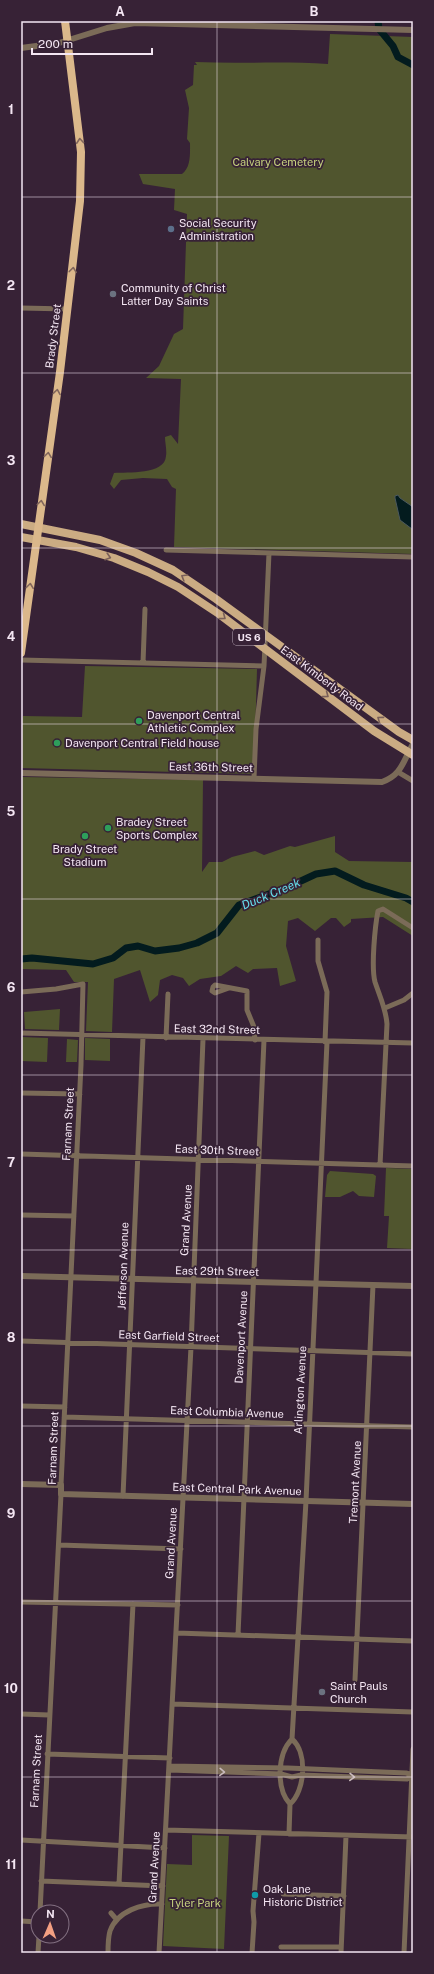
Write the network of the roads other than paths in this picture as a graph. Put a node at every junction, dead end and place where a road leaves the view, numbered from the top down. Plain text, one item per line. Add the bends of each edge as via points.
1 (65, 21) edge
2 (230, 23) edge
3 (413, 30) edge
4 (66, 41) junction
5 (21, 48) edge
6 (21, 308) edge
7 (68, 309) junction
8 (21, 524) edge
9 (38, 526) junction
10 (21, 536) edge
11 (36, 539) junction
12 (166, 550) dead end
13 (269, 553) junction
14 (413, 557) edge
15 (145, 609) dead end
16 (265, 635) junction
17 (265, 649) junction
18 (21, 653) edge
19 (21, 660) edge
20 (143, 663) junction
21 (264, 666) junction
22 (413, 740) edge
23 (413, 744) edge
24 (411, 754) edge
25 (398, 772) junction
26 (21, 773) edge
27 (254, 778) junction
28 (413, 781) edge
29 (413, 928) edge
30 (318, 940) dead end
31 (229, 988) dead end
32 (21, 992) edge
33 (413, 993) edge
34 (168, 994) dead end
35 (385, 1008) junction
36 (21, 1033) edge
37 (82, 1035) junction
38 (143, 1037) junction
39 (166, 1038) junction
40 (203, 1039) junction
41 (255, 1040) junction
42 (264, 1040) junction
43 (326, 1042) junction
44 (386, 1043) junction
45 (413, 1044) edge
46 (21, 1092) edge
47 (80, 1094) junction
48 (21, 1154) edge
49 (77, 1156) junction
50 (138, 1158) junction
51 (200, 1160) junction
52 (259, 1161) junction
53 (321, 1163) junction
54 (380, 1165) junction
55 (413, 1166) edge
56 (21, 1215) edge
57 (74, 1216) junction
58 (21, 1276) edge
59 (71, 1277) junction
60 (133, 1279) junction
61 (194, 1281) junction
62 (254, 1282) junction
63 (315, 1284) junction
64 (373, 1285) junction
65 (413, 1286) edge
66 (21, 1341) edge
67 (68, 1343) junction
68 (130, 1345) junction
69 (191, 1347) junction
70 (251, 1349) junction
71 (312, 1350) junction
72 (370, 1353) junction
73 (413, 1354) edge
74 (21, 1406) edge
75 (65, 1407) junction
76 (64, 1417) junction
77 (127, 1419) junction
78 (187, 1421) junction
79 (248, 1422) junction
80 (308, 1424) junction
81 (368, 1426) junction
82 (413, 1427) edge
83 (21, 1484) edge
84 (61, 1485) junction
85 (61, 1494) junction
86 (123, 1496) junction
87 (183, 1497) junction
88 (244, 1499) junction
89 (306, 1501) junction
90 (364, 1502) junction
91 (413, 1504) edge
92 (59, 1545) junction
93 (181, 1549) junction
94 (21, 1602) edge
95 (55, 1602) junction
96 (133, 1604) junction
97 (178, 1605) junction
98 (177, 1633) junction
99 (238, 1635) junction
100 (297, 1638) junction
101 (357, 1639) junction
102 (413, 1641) edge
103 (355, 1680) dead end
104 (173, 1704) junction
105 (294, 1709) junction
106 (413, 1712) edge
107 (21, 1714) edge
108 (49, 1715) junction
109 (292, 1739) junction
110 (413, 1749) edge
111 (47, 1754) junction
112 (125, 1757) junction
113 (170, 1758) junction
114 (170, 1768) junction
115 (281, 1771) junction
116 (301, 1772) junction
117 (412, 1775) edge
118 (290, 1804) junction
119 (166, 1830) junction
120 (259, 1833) junction
121 (289, 1834) junction
122 (346, 1836) junction
123 (411, 1837) edge
124 (21, 1840) edge
125 (43, 1841) junction
126 (120, 1845) junction
127 (165, 1848) junction
128 (41, 1881) junction
129 (119, 1884) junction
130 (163, 1886) junction
131 (283, 1894) dead end
132 (344, 1896) junction
133 (40, 1904) edge
134 (162, 1904) junction
135 (112, 1913) dead end
136 (117, 1920) junction
137 (281, 1946) dead end
138 (342, 1947) junction
139 (108, 1953) edge
140 (160, 1953) edge
141 (252, 1953) edge
142 (341, 1953) edge
143 (404, 1953) edge

1 - 4 highway, Brady Street
2 - 3 street
2 - 4 street via 135,23 107,28
4 - 5 street
7 -> 4 highway, Brady Street via 81,181 78,125
6 - 7 street
9 -> 7 highway, Brady Street
8 - 9 main road, East Kimberly Road / US 6
9 - 11 highway, Brady Street
16 -> 9 main road, East Kimberly Road / US 6 via 173,570 100,540
10 - 11 main road, East Kimberly Road / US 6
11 -> 17 main road, East Kimberly Road / US 6 via 114,558 148,572 178,587
18 -> 11 highway, Brady Street
12 - 13 street
13 - 14 street
13 - 16 street
15 - 20 street
16 - 17 street
22 -> 16 main road, East Kimberly Road / US 6
17 - 21 street
17 -> 24 main road, East Kimberly Road / US 6 via 368,726
19 - 20 street
20 - 21 street
21 - 27 street via 256,730
23 - 24 street
24 - 25 street
25 - 27 street, East 36th Street via 382,782
25 - 28 street
26 - 27 street, East 36th Street
29 - 35 street via 389,912 378,910 374,968 375,981
30 - 43 street, Arlington Avenue via 318,961 327,992
31 - 41 street via 247,991 247,1010 254,1026
32 - 37 street, Farnam Street via 83,984
33 - 35 street
34 - 39 street
35 - 44 street
36 - 37 street, East 32nd Street
37 - 38 street, East 32nd Street
37 - 47 street, Farnam Street
38 - 39 street, East 32nd Street
38 - 50 street, Jefferson Avenue
39 - 40 street, East 32nd Street
40 - 41 street, East 32nd Street
40 - 51 street, Grand Avenue
41 - 42 street, East 32nd Street
42 - 43 street, East 32nd Street
42 - 52 street, Davenport Avenue
43 - 44 street, East 32nd Street
43 - 53 street, Arlington Avenue
44 - 45 street, East 32nd Street
44 - 54 street
46 - 47 street
47 - 49 street, Farnam Street
48 - 49 street, East 30th Street
49 - 50 street, East 30th Street
49 - 57 street, Farnam Street
50 - 51 street, East 30th Street
50 - 60 street, Jefferson Avenue
51 - 52 street, East 30th Street
51 - 61 street, Grand Avenue
52 - 53 street, East 30th Street
52 - 62 street, Davenport Avenue
53 - 54 street, East 30th Street
53 - 63 street, Arlington Avenue
54 - 55 street, East 30th Street
56 - 57 street
57 - 59 street, Farnam Street
58 - 59 street, East 29th Street
59 - 60 street, East 29th Street
59 - 67 street, Farnam Street
60 - 61 street, East 29th Street
60 - 68 street, Jefferson Avenue
61 - 62 street, East 29th Street
61 - 69 street, Grand Avenue
62 - 63 street, East 29th Street
62 - 70 street, Davenport Avenue
63 - 64 street, East 29th Street
63 - 71 street, Arlington Avenue
64 - 65 street, East 29th Street
64 - 72 street, Tremont Avenue
66 - 67 street, East Garfield Street
67 - 68 street, East Garfield Street
67 - 75 street, Farnam Street
68 - 69 street, East Garfield Street
68 - 77 street, Jefferson Avenue
69 - 70 street, East Garfield Street
69 - 78 street, Grand Avenue
70 - 71 street, East Garfield Street
70 - 79 street, Davenport Avenue
71 - 72 street, East Garfield Street
71 - 80 street, Arlington Avenue
72 - 73 street, East Garfield Street
72 - 81 street, Tremont Avenue
74 - 75 street
75 - 76 street, Farnam Street
76 - 77 street, East Columbia Avenue
76 - 84 street, Farnam Street
77 - 78 street, East Columbia Avenue
77 - 86 street, Jefferson Avenue
78 - 79 street, East Columbia Avenue
78 - 87 street, Grand Avenue
79 - 80 street, East Columbia Avenue
79 - 88 street, Davenport Avenue
80 - 81 street, East Columbia Avenue
80 - 89 street, Arlington Avenue
81 - 82 street, East Columbia Avenue
81 - 90 street, Tremont Avenue
83 - 84 street
84 - 85 street, Farnam Street
85 - 86 street, East Central Park Avenue
85 - 92 street, Farnam Street
86 - 87 street, East Central Park Avenue
87 - 88 street, East Central Park Avenue
87 - 93 street, Grand Avenue
88 - 89 street, East Central Park Avenue
88 - 99 street, Davenport Avenue
89 - 90 street, East Central Park Avenue
89 - 100 street, Arlington Avenue
90 - 91 street, East Central Park Avenue
90 - 101 street, Tremont Avenue
92 - 93 street
92 - 95 street, Farnam Street
93 - 97 street, Grand Avenue
94 - 95 street
95 - 96 street
95 - 108 street, Farnam Street
96 - 97 street
96 - 112 street
97 - 98 street, Grand Avenue
98 - 99 street
98 - 104 street, Grand Avenue
99 - 100 street
100 - 101 street
100 - 105 street, Arlington Avenue
101 - 102 street
101 - 103 street, Tremont Avenue
104 - 105 street
104 - 113 street, Grand Avenue
105 - 106 street
105 - 109 street, Arlington Avenue
107 - 108 street
108 - 111 street, Farnam Street
109 - 115 street, Arlington Avenue via 285,1750
109 - 116 street, Arlington Avenue via 300,1750
110 - 117 street
111 - 112 street
111 - 125 street, Farnam Street
112 - 113 street
112 - 126 street
113 - 114 street, Grand Avenue
114 - 115 street
114 - 119 street, Grand Avenue
115 - 116 street
115 - 116 street via 292,1777
115 - 118 street, Arlington Avenue via 281,1787 285,1799
116 - 117 street
116 - 118 street, Arlington Avenue via 299,1792
117 - 123 street
118 - 121 street, Arlington Avenue
119 - 120 street
119 - 127 street, Grand Avenue
120 - 121 street
120 - 141 street
121 - 122 street
122 - 123 street
122 - 132 street
123 - 143 street
124 - 125 street
125 - 126 street
125 - 128 street, Farnam Street
126 - 127 street
126 - 129 street
127 - 130 street, Grand Avenue
128 - 129 street
128 - 133 street, Farnam Street
129 - 130 street
130 - 134 street, Grand Avenue
131 - 132 street
132 - 138 street
134 - 136 street via 134,1908
134 - 140 street, Grand Avenue
135 - 136 street
136 - 139 street via 110,1930
137 - 138 street
138 - 142 street

